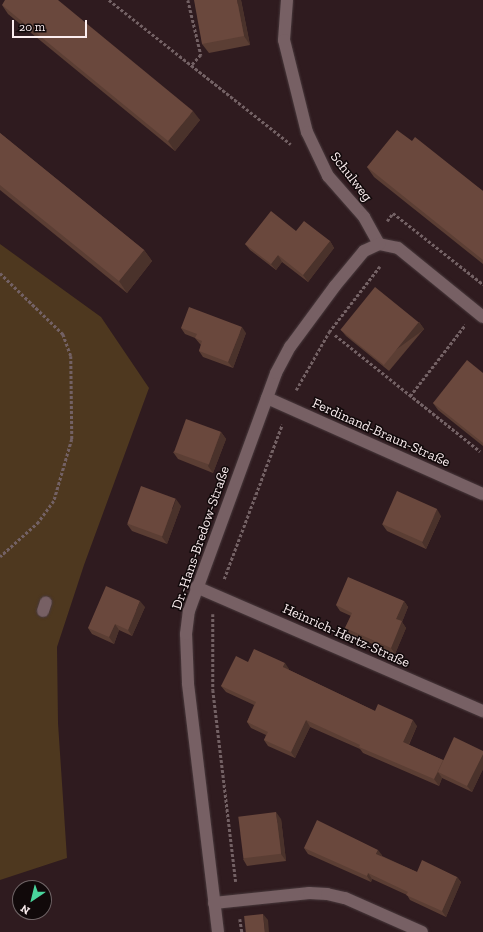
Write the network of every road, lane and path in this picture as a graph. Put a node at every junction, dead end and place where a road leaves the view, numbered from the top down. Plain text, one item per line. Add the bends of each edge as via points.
1 (109, 0) edge
2 (188, 0) edge
3 (287, 0) edge
4 (192, 65) junction
5 (292, 145) dead end
6 (379, 244) junction
7 (0, 273) edge
8 (480, 314) edge
9 (335, 335) dead end
10 (410, 396) junction
11 (267, 398) junction
12 (288, 408) junction
13 (480, 451) edge
14 (483, 494) edge
15 (0, 557) edge
16 (196, 587) junction
17 (219, 596) junction
18 (483, 711) edge
19 (238, 900) junction
20 (214, 903) junction
21 (218, 932) edge
22 (242, 932) edge
23 (422, 932) edge

1 - 4 path
2 - 4 path via 201,55
3 - 6 street, Schulweg via 284,40 307,132 328,176 364,217
4 - 5 path
6 - 8 street via 398,248
6 - 11 street, Dr.-Hans-Bredow-Straße via 364,251 310,317 290,347
6 - 12 path via 385,260 329,332 310,361
7 - 15 path via 63,334 71,356 72,439 54,501 39,522
8 - 10 path
9 - 10 path
10 - 13 path
11 - 12 street, Ferdinand-Braun-Straße
11 - 16 street, Dr.-Hans-Bredow-Straße
12 - 14 street, Ferdinand-Braun-Straße
12 - 17 path
16 - 17 street, Heinrich-Hertz-Straße
16 - 20 street, Dr.-Hans-Bredow-Straße via 186,634 188,683
17 - 18 street, Heinrich-Hertz-Straße
17 - 19 path via 212,618 213,690
19 - 20 street
19 - 22 path
19 - 23 street via 309,893 327,894 345,898
20 - 21 street, Dr.-Hans-Bredow-Straße

